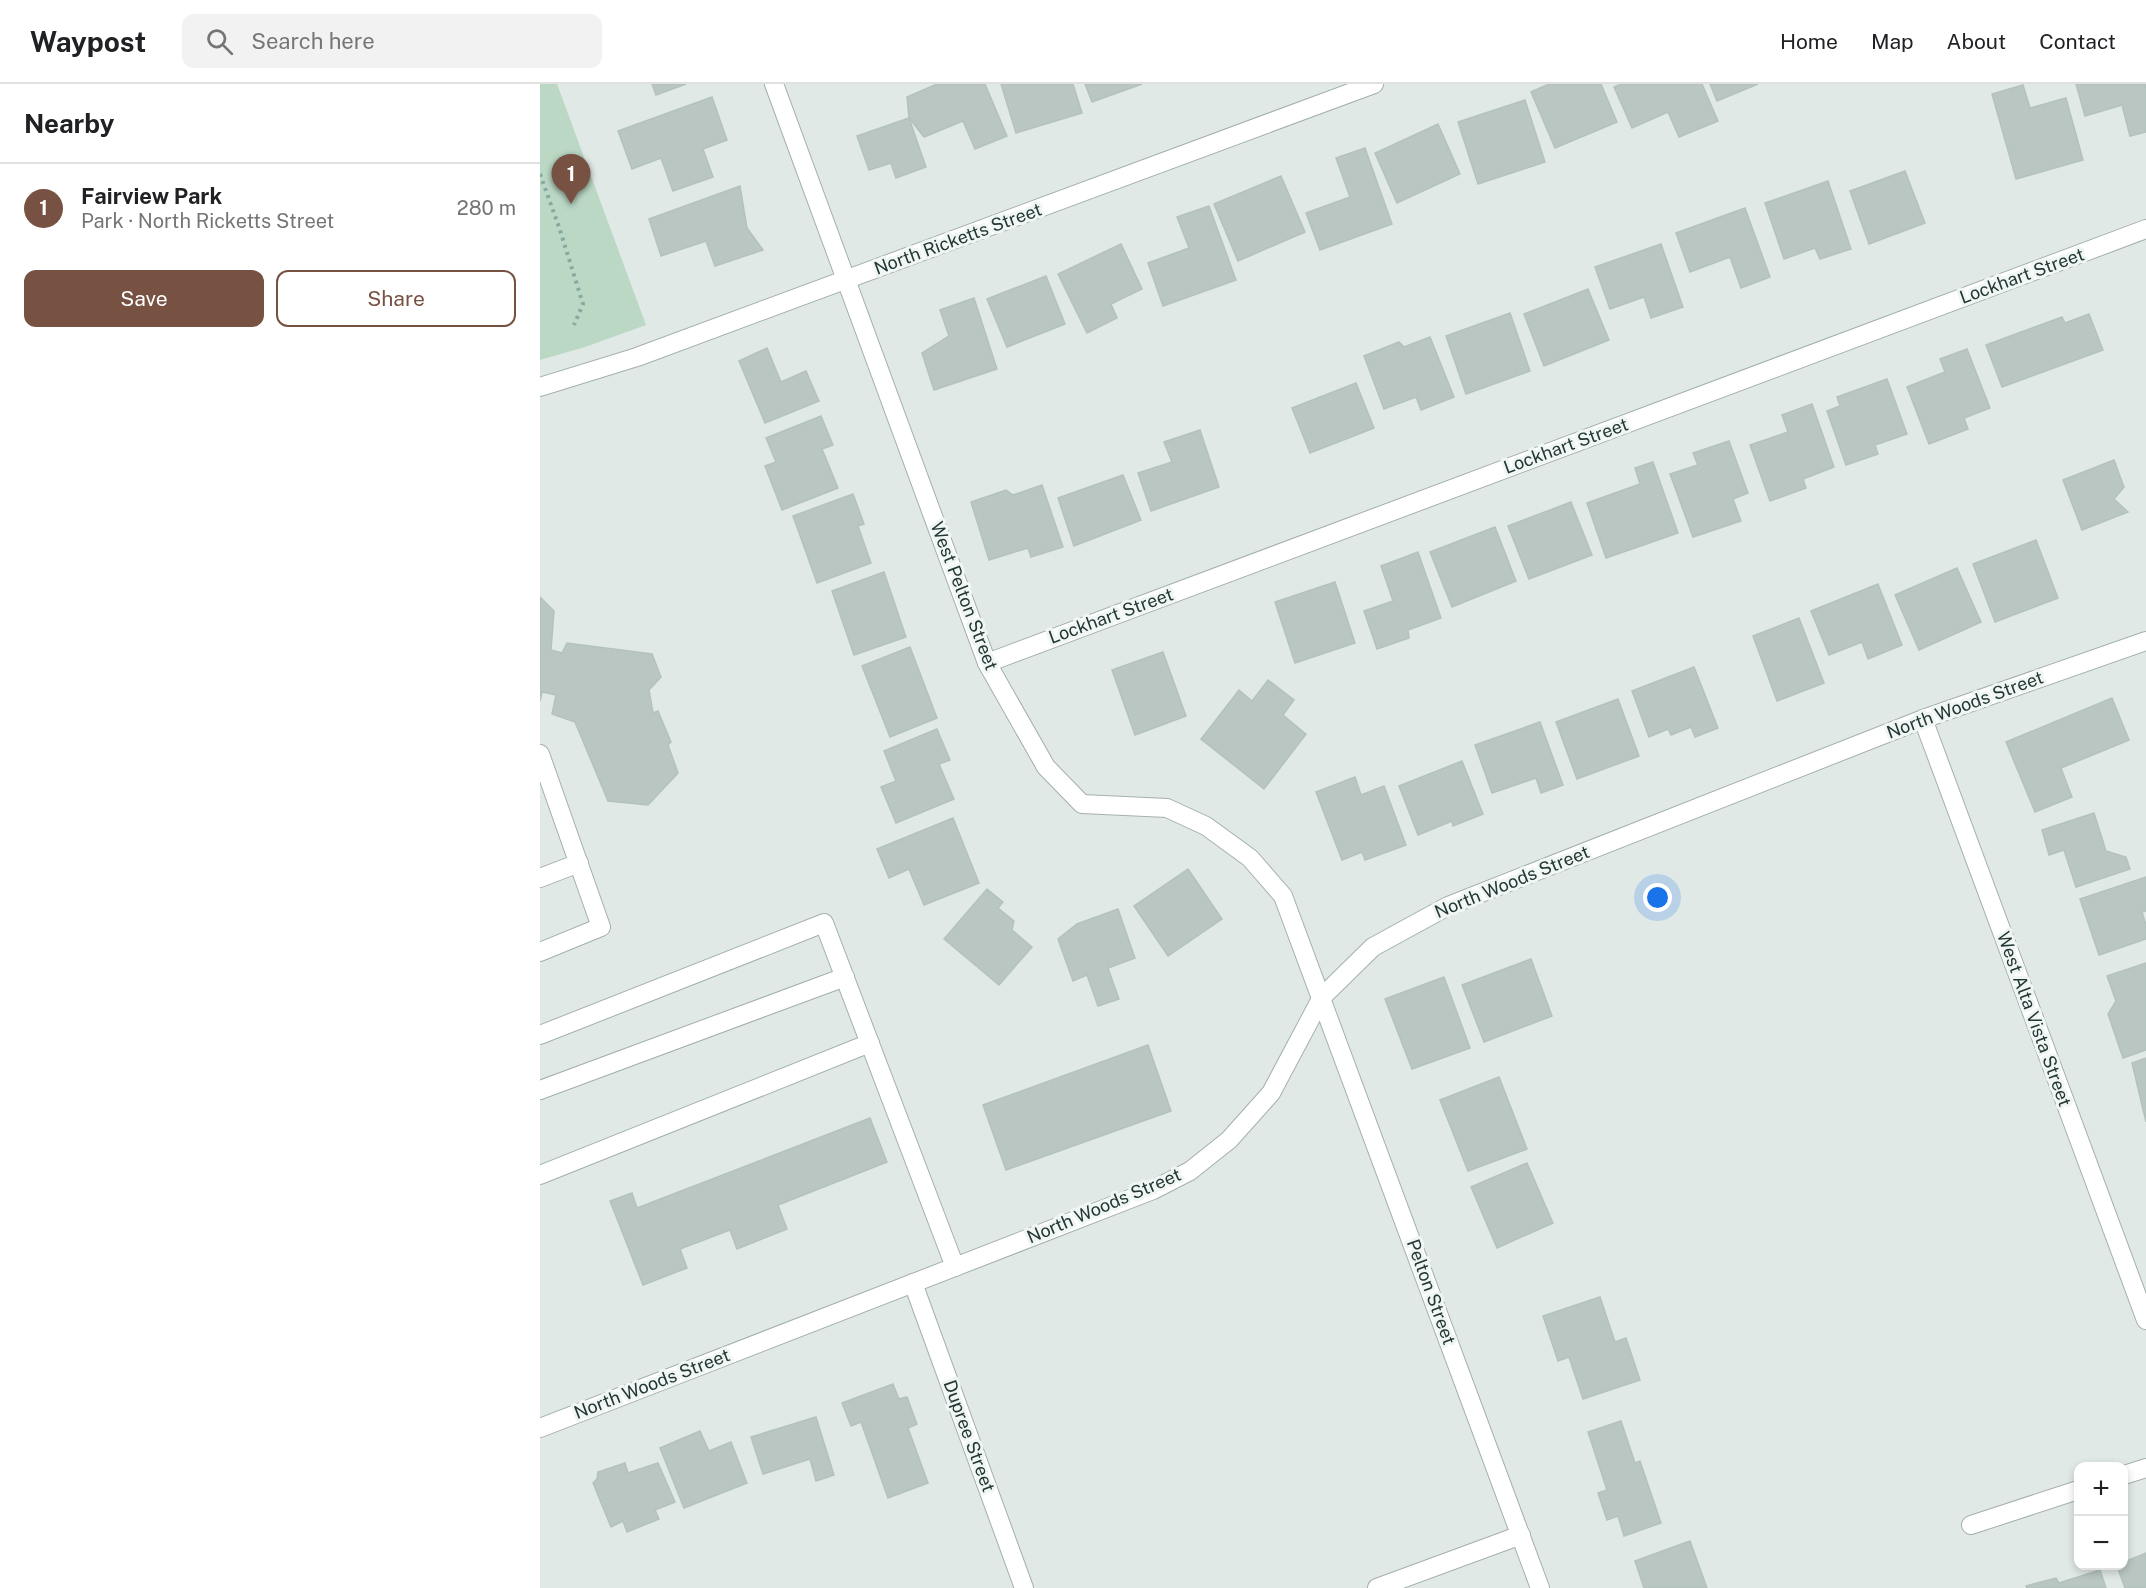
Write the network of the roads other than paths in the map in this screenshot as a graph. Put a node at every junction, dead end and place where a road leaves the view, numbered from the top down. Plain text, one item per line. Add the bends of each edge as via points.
1 (774, 84) edge
2 (1374, 84) edge
3 (2146, 229) edge
4 (847, 281) junction
5 (540, 387) edge
6 (2146, 641) edge
7 (987, 663) junction
8 (1923, 719) junction
9 (540, 754) edge
10 (579, 863) junction
11 (540, 878) edge
12 (540, 952) edge
13 (845, 977) junction
14 (1322, 997) junction
15 (540, 1035) edge
16 (870, 1043) junction
17 (540, 1090) edge
18 (540, 1175) edge
19 (955, 1267) junction
20 (913, 1283) junction
21 (2146, 1320) edge
22 (540, 1428) edge
23 (2146, 1467) edge
24 (2128, 1474) edge
25 (2074, 1492) edge
26 (1971, 1525) dead end
27 (1521, 1535) junction
28 (1024, 1588) edge
29 (1377, 1588) edge
30 (1540, 1588) edge

1 - 4 street, West Pelton Street
2 - 4 street, North Ricketts Street
3 - 7 street, Lockhart Street
4 - 5 street, North Ricketts Street via 637,357
4 - 7 street, West Pelton Street
6 - 8 street, North Woods Street
7 - 14 street, West Pelton Street via 1046,767 1082,804 1167,808 1206,826 1250,858 1283,896
8 - 14 street, North Woods Street via 1448,906 1373,947
8 - 21 street, West Alta Vista Street
9 - 10 street
10 - 11 street
10 - 12 street via 601,927
13 - 15 street via 824,923
13 - 16 street
13 - 17 street
14 - 19 street, North Woods Street via 1271,1093 1229,1140 1190,1171 1153,1190
14 - 27 street, Pelton Street
16 - 18 street
16 - 19 street
19 - 20 street, North Woods Street
20 - 22 street, North Woods Street
20 - 28 street, Dupree Street
23 - 24 street
25 - 26 street
27 - 29 street
27 - 30 street, Pelton Street

